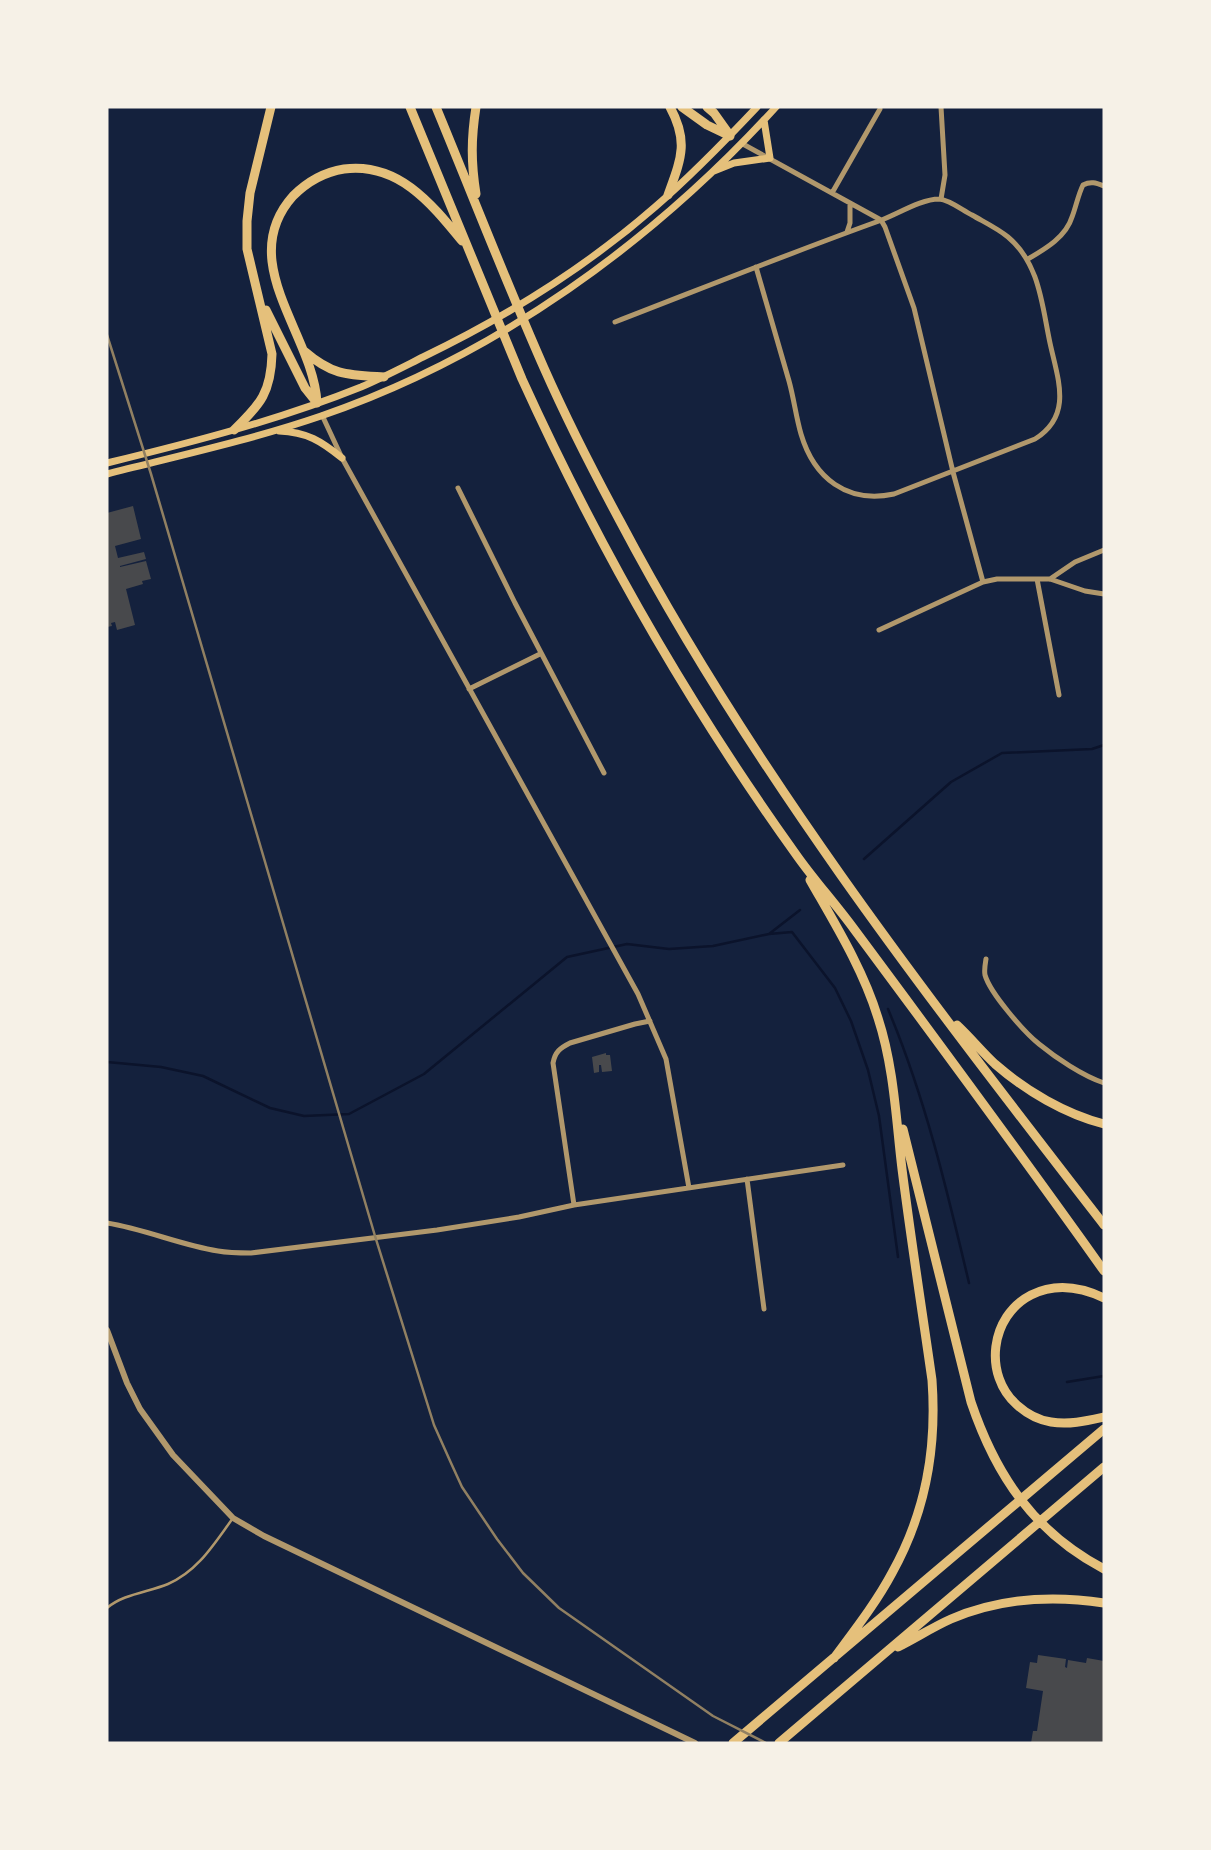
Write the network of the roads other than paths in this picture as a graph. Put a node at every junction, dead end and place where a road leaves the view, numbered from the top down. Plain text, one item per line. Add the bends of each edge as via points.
1 (271, 107) edge
2 (410, 107) edge
3 (436, 107) edge
4 (476, 107) edge
5 (670, 107) edge
6 (682, 107) edge
7 (707, 107) edge
8 (757, 107) edge
9 (776, 107) edge
10 (940, 107) edge
11 (880, 109) dead end
12 (764, 120) junction
13 (730, 136) junction
14 (741, 142) junction
15 (770, 158) junction
16 (710, 173) junction
17 (1104, 186) edge
18 (832, 193) junction
19 (668, 195) junction
20 (941, 199) junction
21 (850, 203) junction
22 (478, 206) junction
23 (881, 220) junction
24 (848, 232) junction
25 (468, 248) junction
26 (1028, 259) junction
27 (756, 267) junction
28 (260, 299) junction
29 (615, 322) dead end
30 (303, 350) junction
31 (384, 377) junction
32 (317, 403) junction
33 (322, 415) junction
34 (234, 430) junction
35 (271, 431) junction
36 (342, 458) junction
37 (107, 463) edge
38 (953, 472) junction
39 (107, 474) edge
40 (458, 488) dead end
41 (1104, 550) edge
42 (1037, 579) junction
43 (1050, 579) junction
44 (983, 582) junction
45 (1104, 594) edge
46 (879, 630) dead end
47 (540, 654) junction
48 (468, 689) junction
49 (1059, 695) dead end
50 (604, 774) dead end
51 (795, 854) junction
52 (986, 959) dead end
53 (935, 1002) junction
54 (650, 1021) junction
55 (1104, 1083) edge
56 (897, 1111) junction
57 (1104, 1124) edge
58 (843, 1165) dead end
59 (747, 1179) junction
60 (689, 1188) junction
61 (574, 1205) junction
62 (107, 1223) edge
63 (1104, 1224) edge
64 (1104, 1271) edge
65 (1104, 1298) edge
66 (764, 1309) dead end
67 (107, 1330) edge
68 (1104, 1417) edge
69 (1104, 1429) edge
70 (1104, 1467) edge
71 (233, 1518) junction
72 (1104, 1569) edge
73 (1104, 1603) edge
74 (107, 1608) edge
75 (884, 1654) junction
76 (835, 1658) junction
77 (695, 1743) edge
78 (733, 1743) edge
79 (779, 1743) edge

1 - 28 highway via 247,220 247,249
2 - 25 highway
3 - 22 highway
4 - 22 highway via 471,135
5 - 19 highway via 682,144
6 - 13 highway
7 - 13 highway
8 - 13 main road
9 - 12 main road
10 - 20 street
11 - 18 street
12 - 14 main road
12 - 15 main road
13 - 14 main road
13 - 19 main road
14 - 15 street
14 - 16 main road
15 - 16 main road via 734,163
15 - 18 street
16 - 33 main road via 665,215 565,292 495,336 402,383
17 - 26 street via 1083,185 1066,230
18 - 21 street
19 - 31 main road via 559,280
20 - 23 street
20 - 26 street via 1001,232
21 - 23 street
21 - 24 street
22 - 53 highway via 569,420 671,613 827,854
23 - 24 street
23 - 38 street via 914,307
24 - 27 street
25 - 30 highway via 430,205 392,175 354,168 317,177 288,202 272,237 272,266
25 - 51 highway via 531,400 605,548 706,719
26 - 38 street via 1059,382 1059,410 1050,427 1035,439
27 - 29 street
27 - 38 street via 801,433 823,475 847,491 875,497
28 - 32 highway
28 - 34 highway via 272,354 270,382 259,403
30 - 31 highway via 333,371
30 - 32 highway via 316,385
31 - 32 main road
32 - 33 main road
32 - 34 main road
33 - 35 main road
33 - 36 street
34 - 37 main road
35 - 36 main road via 307,435
35 - 39 main road
36 - 48 street
38 - 44 street
40 - 47 street
41 - 43 street
42 - 43 street
42 - 44 street
42 - 49 street
43 - 45 street
44 - 46 street
47 - 48 street
47 - 50 street
48 - 54 street
51 - 56 highway via 863,978 883,1036
51 - 64 highway via 852,925
52 - 55 street via 986,978 1026,1032
53 - 57 highway via 1018,1082 1067,1111
53 - 63 highway
54 - 60 street via 666,1059
54 - 61 street via 570,1043 554,1057
56 - 72 highway via 971,1402 992,1456 1041,1524
56 - 76 highway via 932,1380 932,1446 924,1494 904,1550
58 - 59 street
59 - 60 street
59 - 66 street
60 - 61 street
61 - 62 street via 437,1230 251,1253 222,1252
65 - 68 highway via 1070,1287 1032,1294 1005,1319 995,1356 1006,1392 1035,1417 1073,1423
67 - 71 street via 127,1383 155,1432
69 - 76 highway
70 - 75 highway
71 - 74 lane via 193,1569
71 - 77 street
73 - 75 highway via 1034,1599 1005,1603 950,1620
75 - 79 highway
76 - 78 highway

